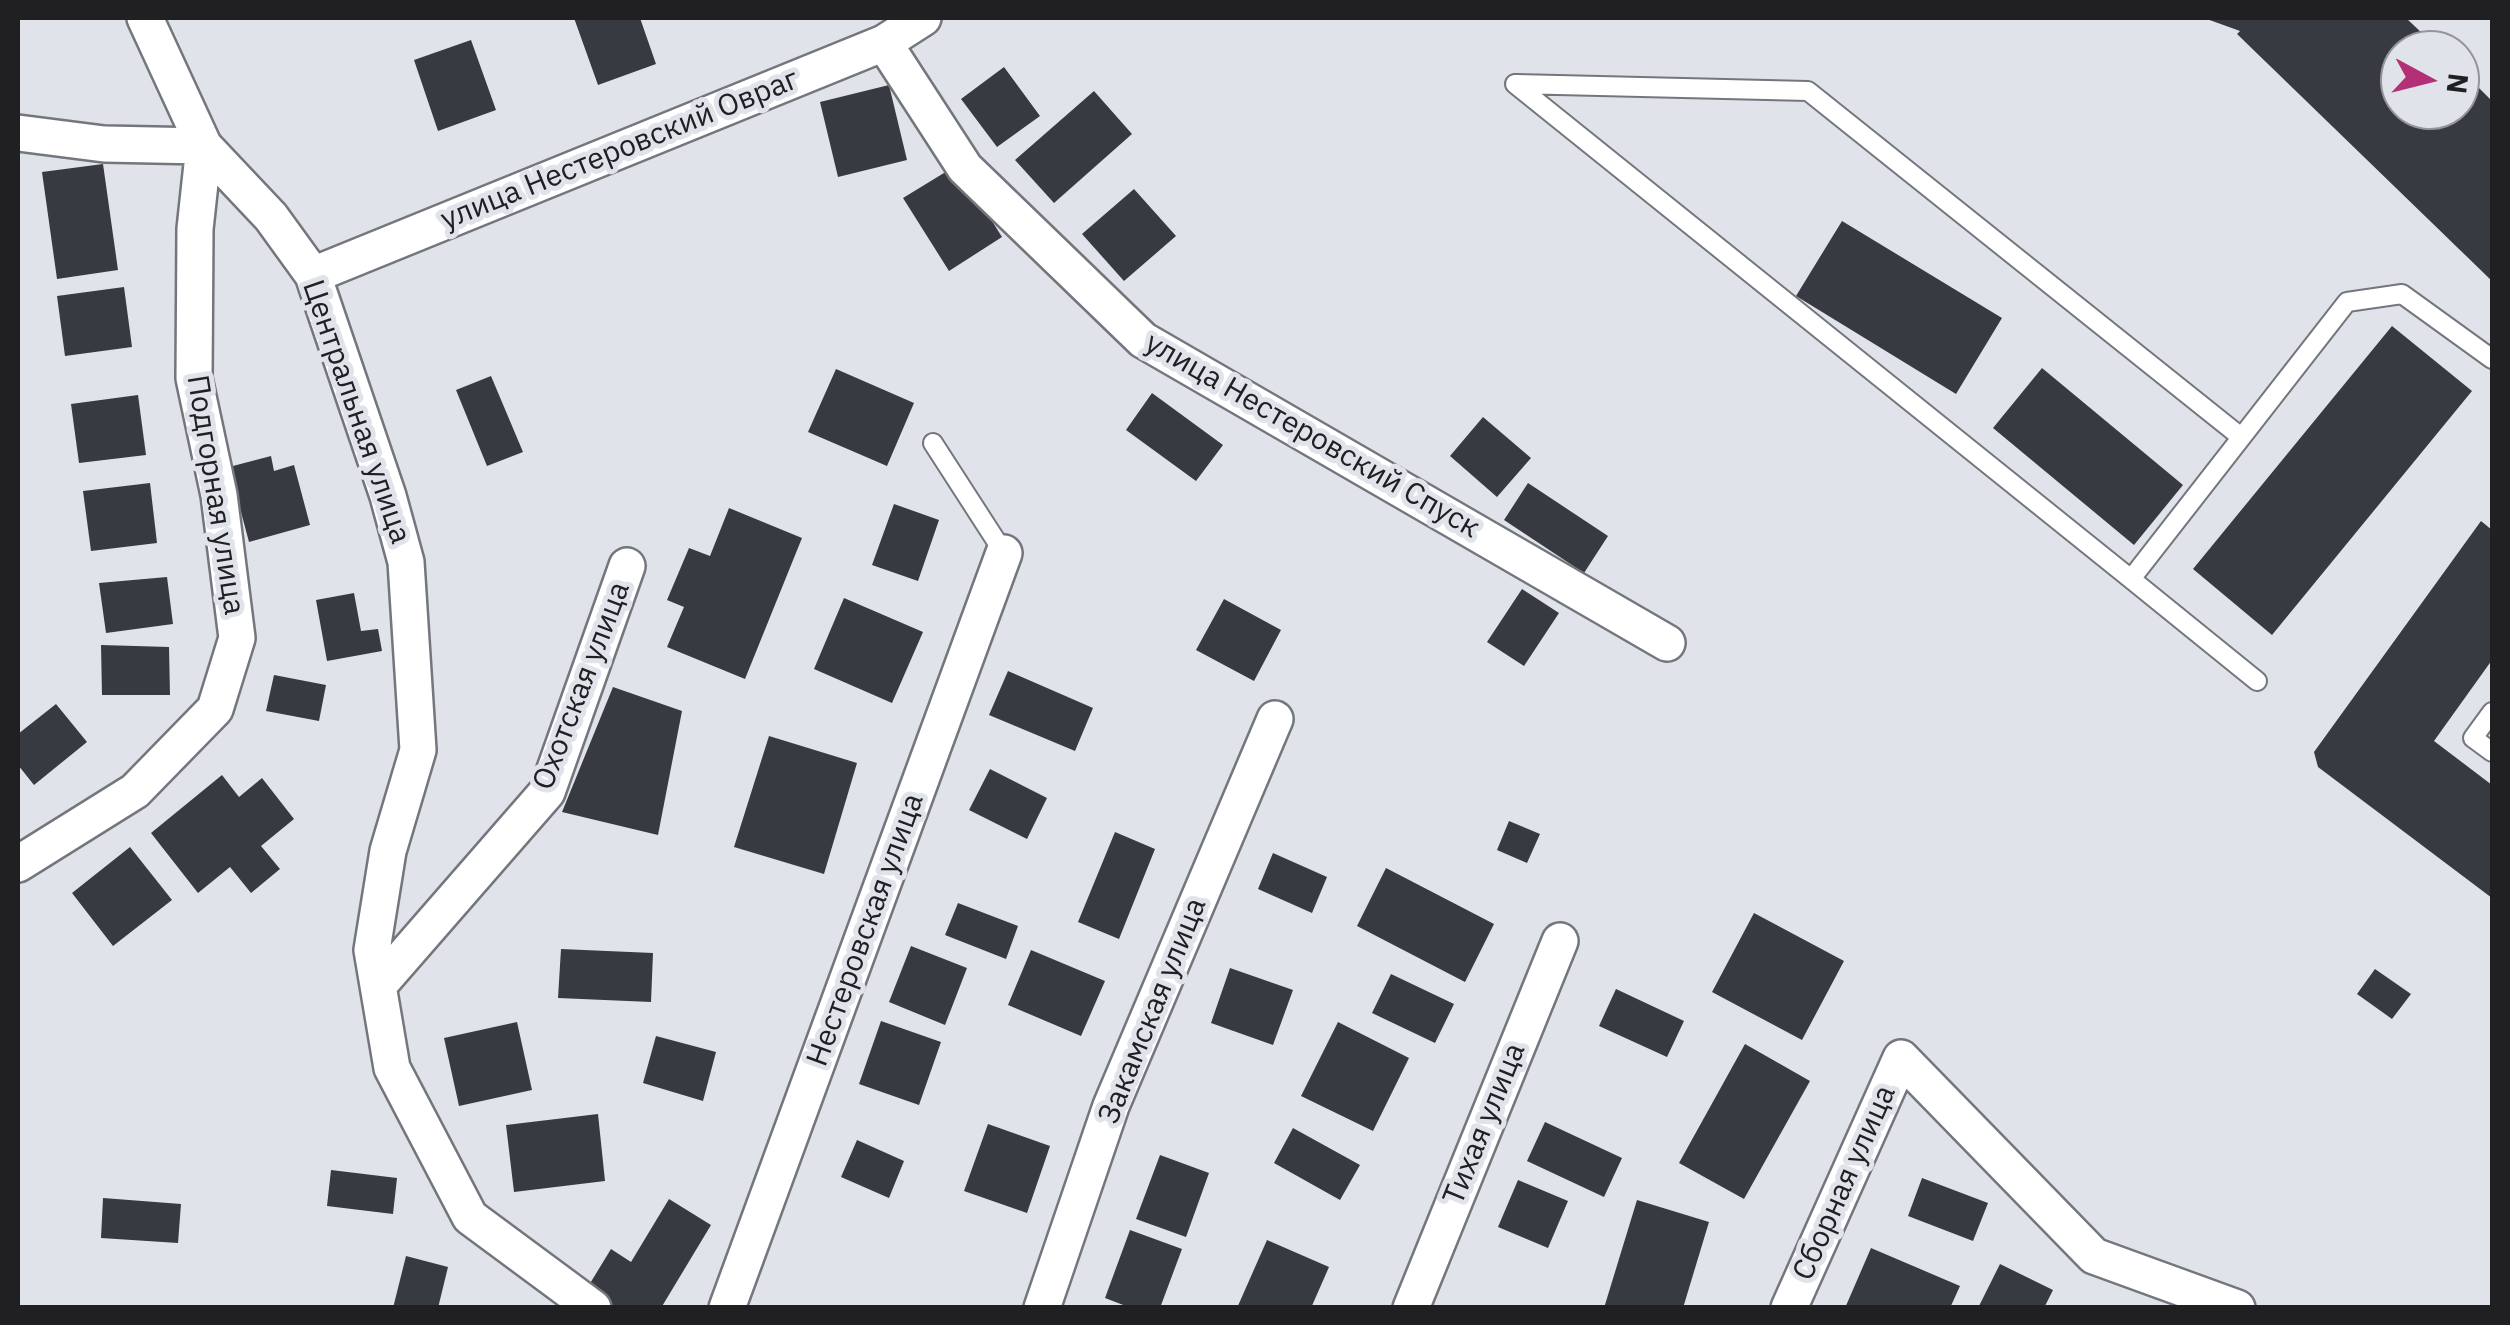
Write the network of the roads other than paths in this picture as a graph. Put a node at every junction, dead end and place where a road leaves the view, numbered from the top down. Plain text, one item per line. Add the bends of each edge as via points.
1 (145, 18) edge
2 (924, 18) edge
3 (884, 43) junction
4 (18, 133) edge
5 (204, 146) junction
6 (313, 275) junction
7 (2492, 359) edge
8 (2242, 438) junction
9 (933, 443) dead end
10 (1004, 553) joint
11 (628, 566) dead end
12 (2132, 578) junction
13 (1666, 643) dead end
14 (2257, 681) dead end
15 (2492, 712) edge
16 (1275, 719) dead end
17 (2492, 752) edge
18 (18, 864) edge
19 (1560, 941) dead end
20 (378, 986) junction
21 (593, 1308) edge
22 (727, 1308) edge
23 (1042, 1308) edge
24 (1411, 1308) edge
25 (1789, 1308) edge
26 (2237, 1308) edge

1 - 5 street, Центральная улица
2 - 3 street, улица Нестеровский Овраг
3 - 6 street, улица Нестеровский Овраг
3 - 13 street, улица Нестеровский Спуск via 965,168 1143,340
4 - 5 street
5 - 6 street, Центральная улица via 271,217
5 - 18 street, Подгорная улица via 195,230 194,378 219,495 237,638 215,709 135,791
6 - 20 street, Центральная улица via 406,562 418,750 388,851 372,950
7 - 8 lane via 2402,294 2347,302
8 - 12 lane
8 - 12 lane via 1808,91 1515,84
9 - 10 lane
10 - 22 street, Нестеровская улица
11 - 20 street, Охотская улица via 547,792
12 - 14 lane
15 - 17 lane via 2473,738
16 - 23 street, Закамская улица via 1112,1106
19 - 24 street, Тихая улица
20 - 21 street, Центральная улица via 392,1068 470,1217
25 - 26 street, Сборная улица via 1901,1058 2094,1256

